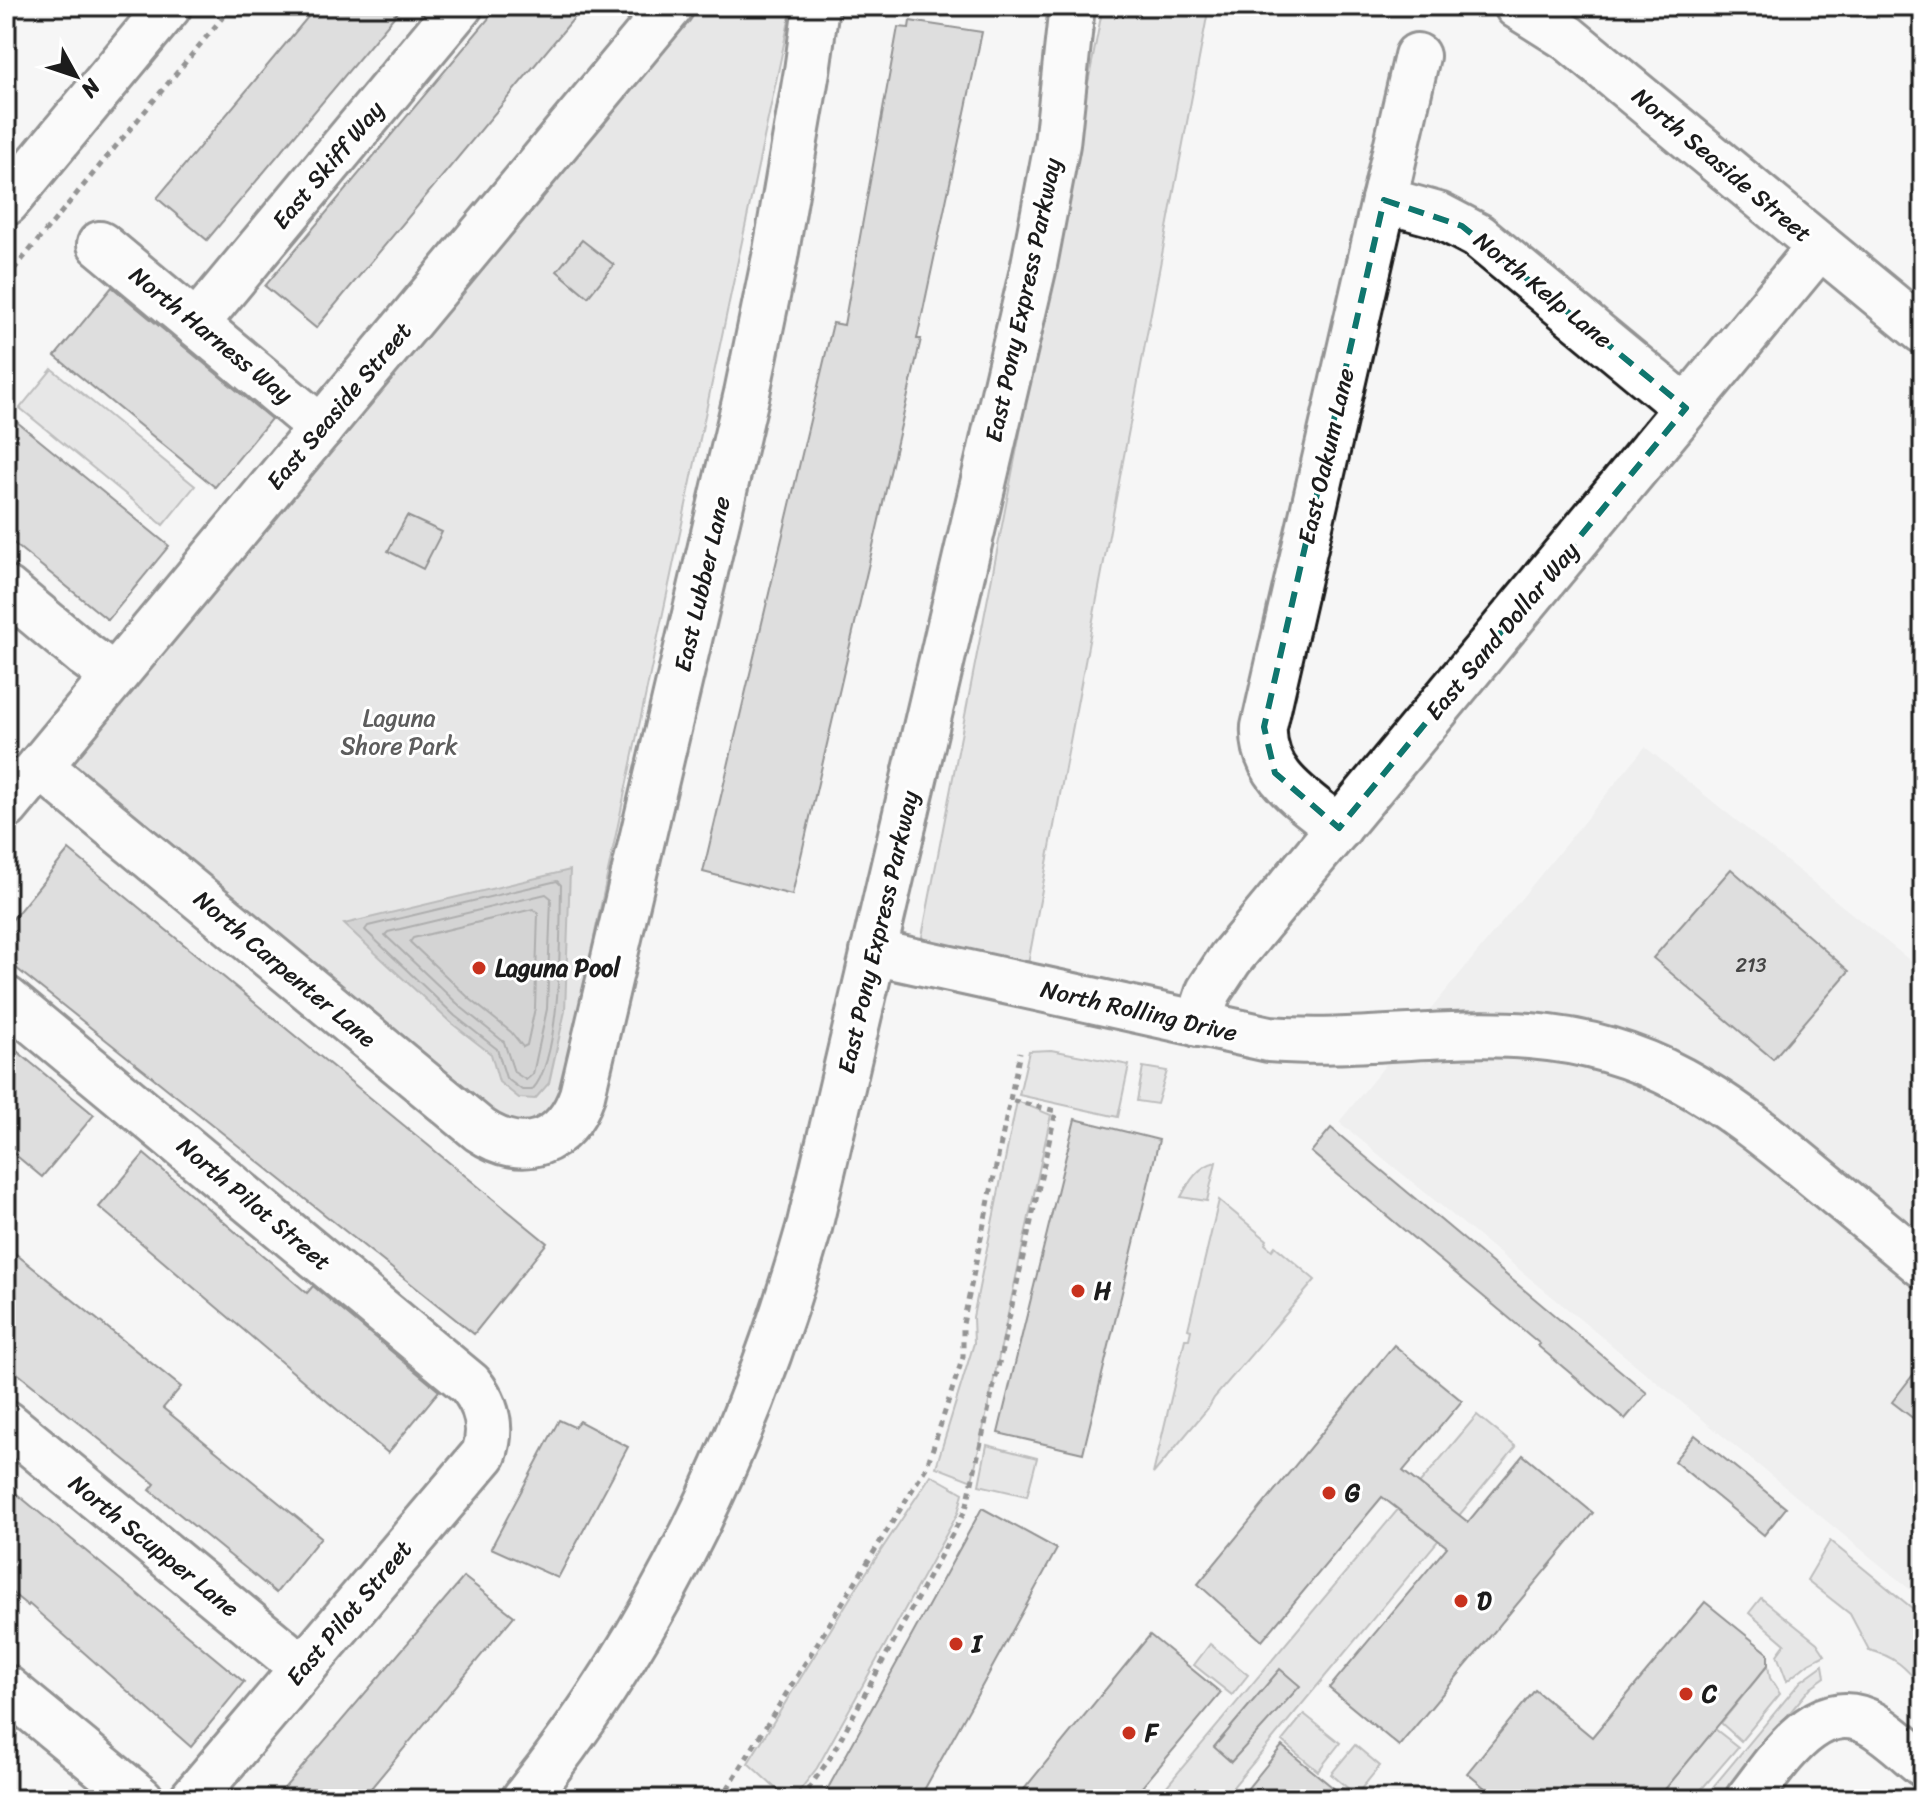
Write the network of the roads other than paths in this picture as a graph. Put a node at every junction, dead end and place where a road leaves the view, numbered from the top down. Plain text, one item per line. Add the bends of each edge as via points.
1 (169, 6) edge
2 (460, 6) edge
3 (671, 6) edge
4 (816, 6) edge
5 (1072, 6) edge
6 (1517, 6) edge
7 (1417, 56) dead end
8 (1384, 200) junction
9 (6, 203) edge
10 (100, 244) dead end
11 (1820, 246) junction
12 (196, 324) junction
13 (1923, 331) edge
14 (1686, 408) junction
15 (321, 428) junction
16 (6, 589) edge
17 (114, 676) junction
18 (40, 766) junction
19 (6, 807) edge
20 (1339, 828) junction
21 (873, 952) junction
22 (6, 999) edge
23 (1198, 1024) junction
24 (541, 1142) joint
25 (1923, 1265) edge
26 (488, 1420) joint
27 (6, 1423) edge
28 (303, 1668) junction
29 (6, 1688) edge
30 (1923, 1764) edge
31 (141, 1799) edge
32 (192, 1799) edge
33 (524, 1799) edge
34 (1748, 1799) edge

1 - 9 street
2 - 12 street, East Skiff Way
3 - 15 street, East Seaside Street
4 - 24 street, East Lubber Lane via 747,393 582,1095 568,1124
5 - 21 street, East Pony Express Parkway via 1057,144 1036,257
6 - 11 street, North Seaside Street via 1568,38
7 - 8 street, East Oakum Lane
8 - 14 street, North Kelp Lane via 1438,215 1478,236
8 - 20 street, East Oakum Lane via 1264,727 1265,751 1275,773
10 - 12 street, North Harness Way
11 - 13 street, North Seaside Street
11 - 14 street, East Sand Dollar Way
12 - 15 street, North Harness Way
14 - 20 street, East Sand Dollar Way
15 - 17 street, East Seaside Street
16 - 17 street
17 - 18 street, East Seaside Street
18 - 19 street, East Seaside Street
18 - 24 street, North Carpenter Lane via 480,1130 509,1144
20 - 23 street, East Sand Dollar Way via 1218,974
21 - 23 street, North Rolling Drive
21 - 33 street, East Pony Express Parkway via 809,1228 789,1299 737,1438 695,1530 639,1631
22 - 26 street, North Pilot Street via 470,1384
23 - 25 street, North Rolling Drive via 1305,1042 1496,1034 1611,1051 1664,1071 1745,1118
26 - 28 street, East Pilot Street via 484,1454
27 - 28 street, North Scupper Lane
28 - 32 street, East Pilot Street
29 - 31 street
30 - 34 street via 1858,1718 1828,1718 1800,1736

